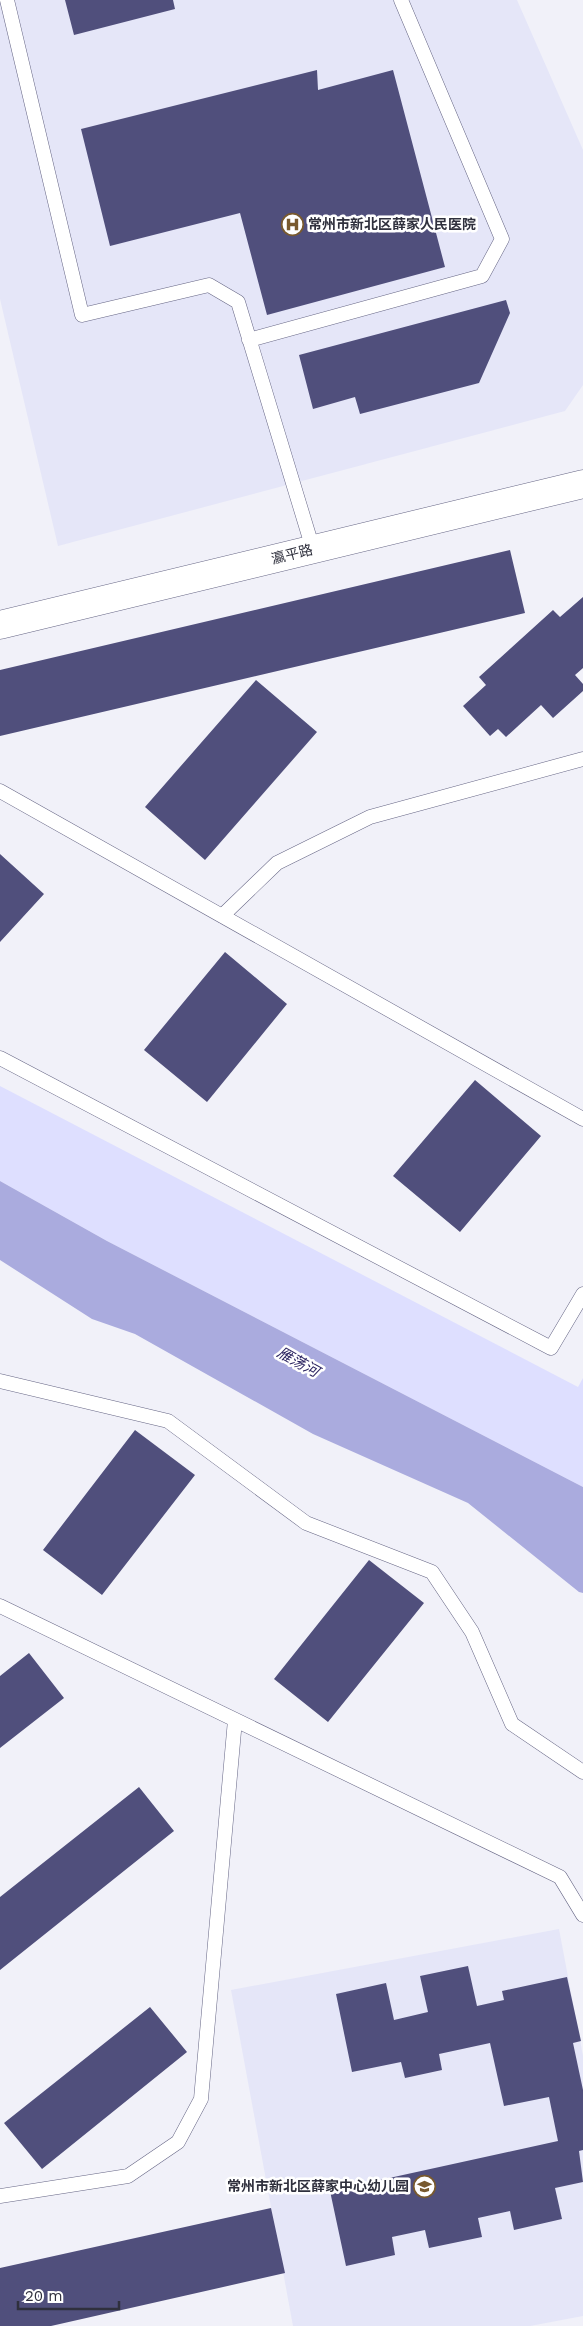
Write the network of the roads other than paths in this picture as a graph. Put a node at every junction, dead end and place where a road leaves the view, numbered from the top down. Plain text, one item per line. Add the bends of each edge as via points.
1 (7, 0) edge
2 (401, 0) edge
3 (250, 340) junction
4 (583, 484) edge
5 (313, 549) junction
6 (0, 625) edge
7 (583, 759) edge
8 (0, 791) edge
9 (222, 916) junction
10 (0, 1058) edge
11 (583, 1119) edge
12 (583, 1294) edge
13 (0, 1381) edge
14 (0, 1606) edge
15 (235, 1720) junction
16 (583, 1772) edge
17 (583, 1915) edge
18 (0, 2196) edge

1 - 3 lane via 82,315 209,285 238,302
2 - 3 lane via 502,239 482,276
3 - 5 lane
4 - 5 street, 瀛平路
5 - 6 street, 瀛平路
7 - 9 lane via 370,817 277,863
8 - 9 lane
9 - 11 lane
10 - 12 lane via 552,1348
13 - 16 lane via 168,1421 306,1524 432,1572 472,1632 512,1724
14 - 15 lane
15 - 17 lane via 560,1877
15 - 18 lane via 202,2100 178,2142 128,2176

